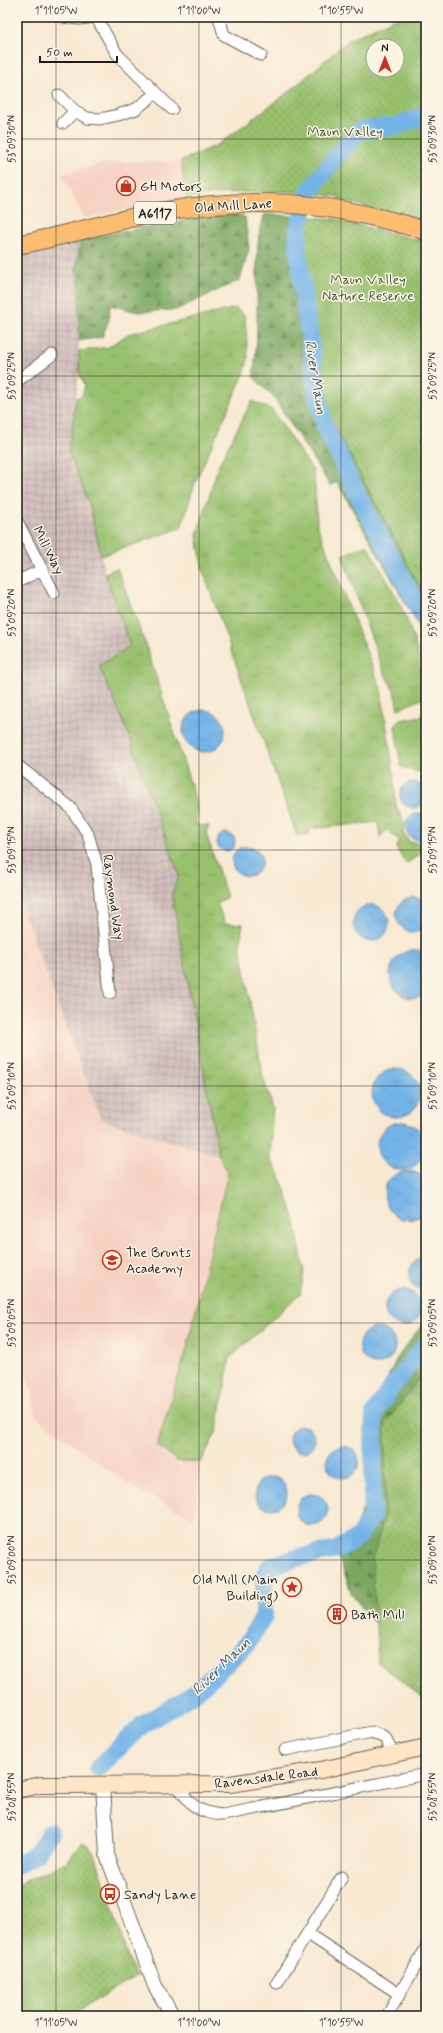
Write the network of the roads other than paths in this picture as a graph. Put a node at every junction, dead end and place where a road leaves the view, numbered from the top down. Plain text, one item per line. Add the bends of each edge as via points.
1 (63, 17) edge
2 (96, 17) edge
3 (219, 17) edge
4 (262, 55) dead end
5 (156, 93) junction
6 (59, 95) dead end
7 (172, 109) dead end
8 (74, 110) junction
9 (63, 123) dead end
10 (426, 231) edge
11 (17, 245) edge
12 (52, 355) dead end
13 (17, 381) edge
14 (17, 521) edge
15 (41, 570) junction
16 (17, 582) edge
17 (54, 593) dead end
18 (17, 765) edge
19 (110, 993) dead end
20 (426, 1747) edge
21 (285, 1750) dead end
22 (393, 1754) junction
23 (426, 1774) edge
24 (103, 1784) junction
25 (177, 1785) junction
26 (17, 1790) edge
27 (342, 1877) dead end
28 (308, 1934) junction
29 (426, 1948) edge
30 (277, 1983) dead end
31 (399, 1994) junction
32 (173, 2016) edge
33 (387, 2016) edge

1 - 2 street
2 - 5 street via 118,54
3 - 4 street via 224,35
5 - 7 street
5 - 8 street via 136,109 100,119 87,118
6 - 8 street
8 - 9 street
10 - 11 main road, Old Mill Lane / A6117 via 321,205 254,202 160,212
12 - 13 street
14 - 15 street, Mill Way
15 - 16 street
15 - 17 street, Mill Way
18 - 19 street, Raymond Way via 70,807 88,834 97,865
20 - 22 main road, Ravensdale Road
21 - 22 street via 372,1732 385,1738
22 - 25 main road, Ravensdale Road via 321,1770 230,1784
23 - 25 street via 223,1815 200,1810 188,1802
24 - 25 main road, Ravensdale Road
24 - 26 main road, Ravensdale Road via 42,1785
24 - 32 street via 107,1855 150,1973
27 - 28 street
28 - 30 street
28 - 31 street
29 - 31 street
31 - 33 street

